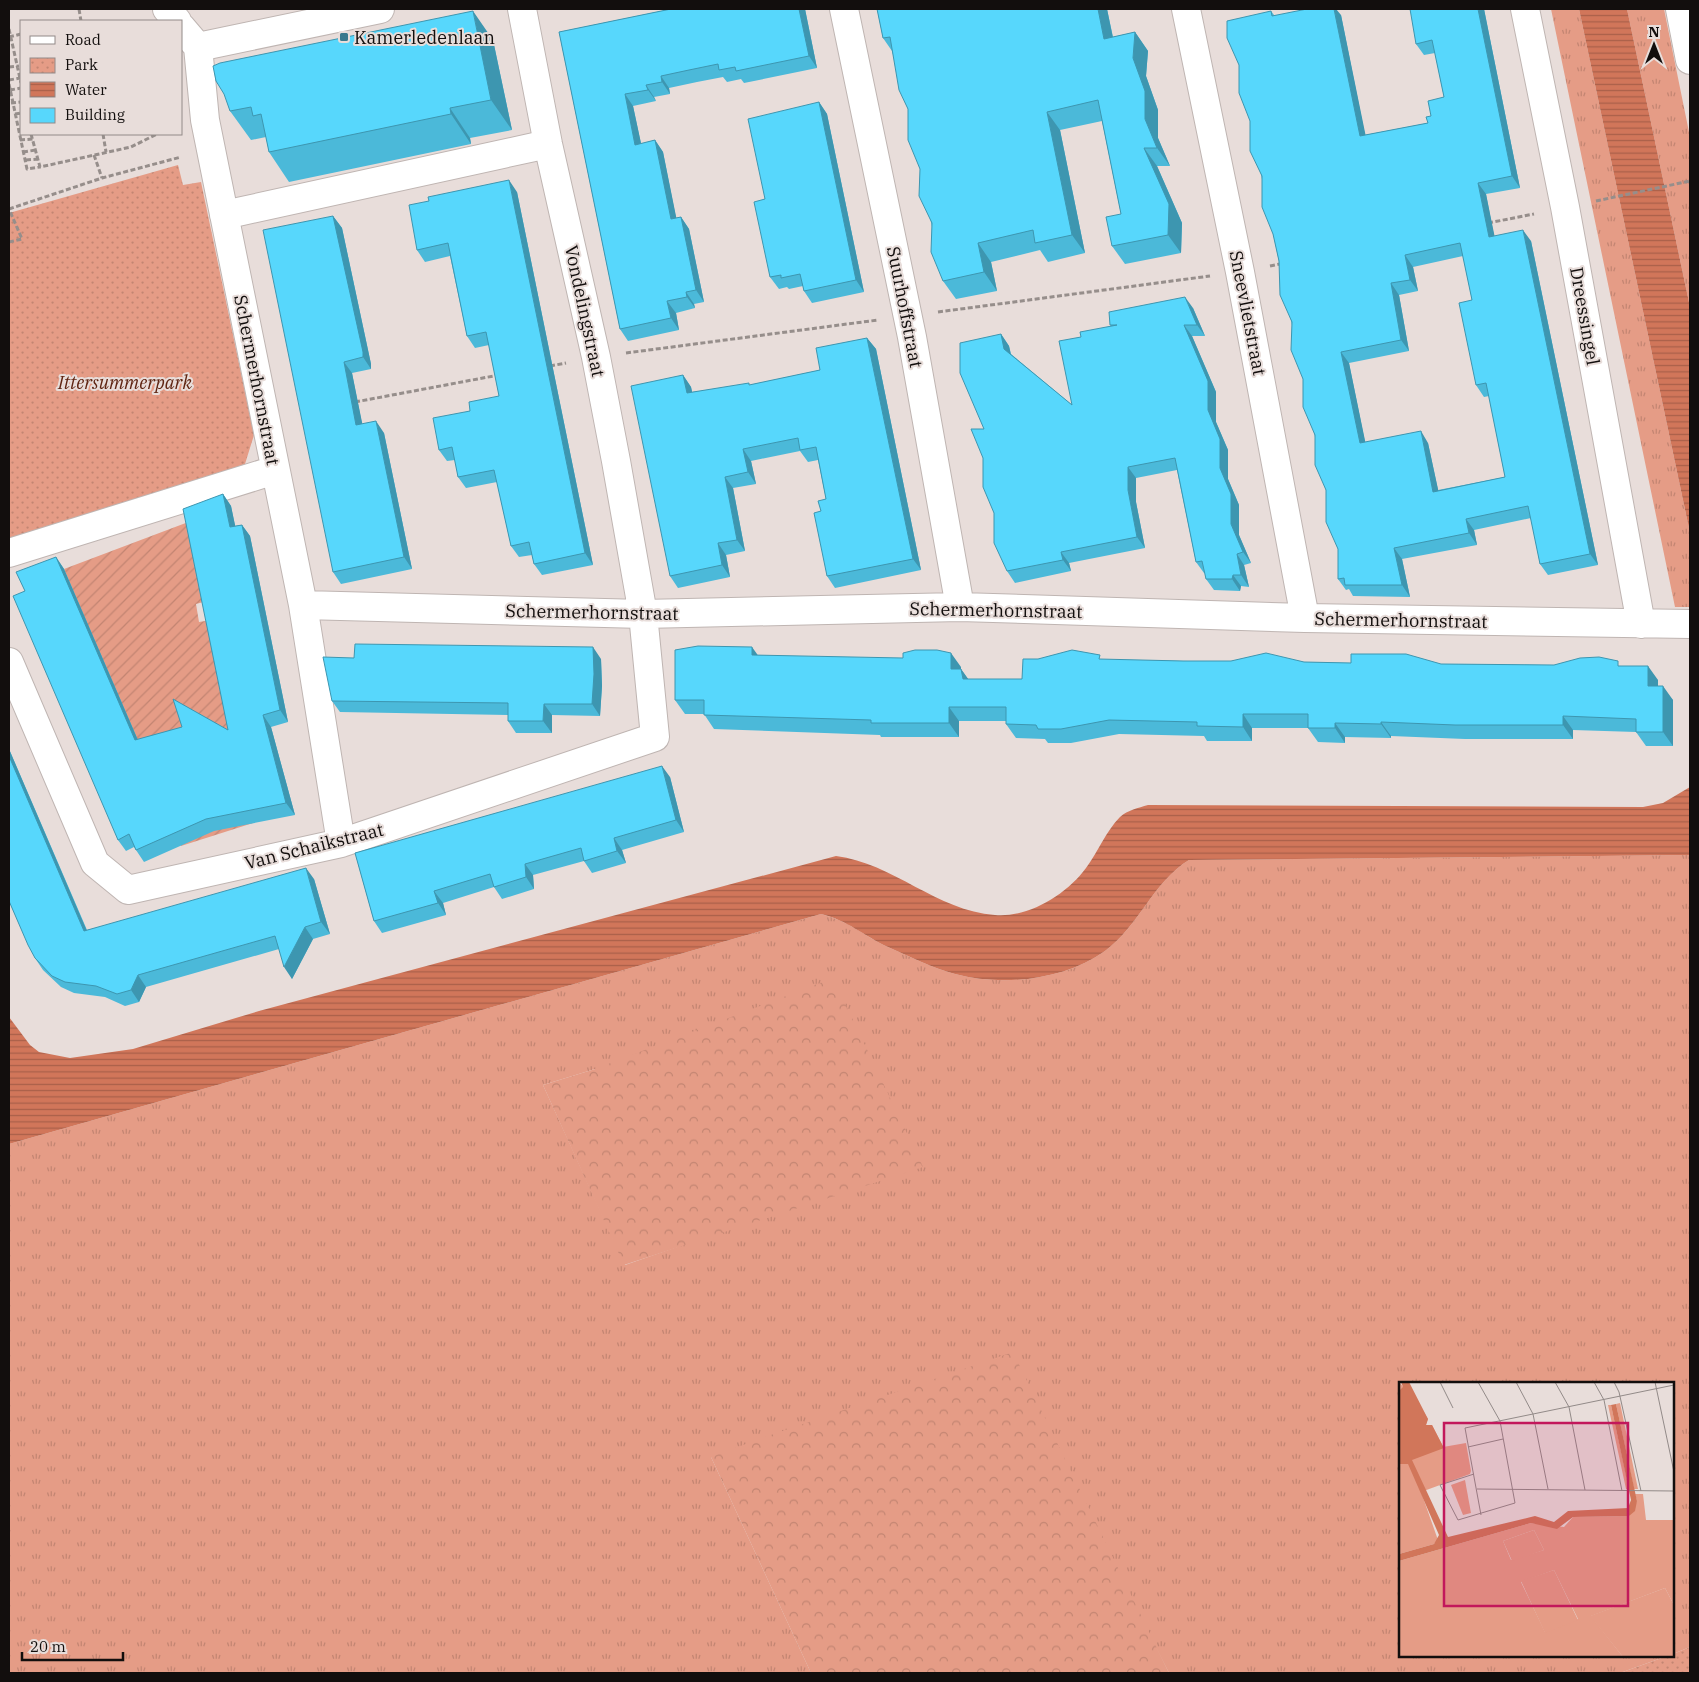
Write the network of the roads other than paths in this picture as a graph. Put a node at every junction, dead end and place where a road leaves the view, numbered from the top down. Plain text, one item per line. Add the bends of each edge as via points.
1 (167, 9) edge
2 (380, 9) edge
3 (522, 9) edge
4 (844, 9) edge
5 (1186, 9) edge
6 (1525, 9) edge
7 (1680, 9) edge
8 (176, 20) edge
9 (190, 37) edge
10 (1690, 60) edge
11 (548, 144) junction
12 (224, 215) junction
13 (275, 470) junction
14 (9, 553) edge
15 (302, 605) junction
16 (960, 607) junction
17 (643, 614) junction
18 (1306, 618) junction
19 (1641, 624) junction
20 (1690, 624) edge
21 (9, 662) edge
22 (341, 843) junction

1 - 8 street
2 - 9 street
3 - 11 street, Vondelingstraat
4 - 16 street, Suurhoffstraat via 912,337
5 - 18 street, Sneevlietstraat
6 - 19 street, Dreessingel
7 - 10 street
9 - 12 street, Schermerhornstraat
11 - 12 street
11 - 17 street, Vondelingstraat via 596,357
12 - 13 street, Schermerhornstraat
13 - 14 street
13 - 15 street, Schermerhornstraat
15 - 17 street, Schermerhornstraat
15 - 22 street, Schermerhornstraat
16 - 17 street, Schermerhornstraat
16 - 18 street, Schermerhornstraat
17 - 22 street, Van Schaikstraat via 655,737
18 - 19 street, Schermerhornstraat
19 - 20 street, Schermerhornstraat
21 - 22 street, Van Schaikstraat via 96,863 128,890

